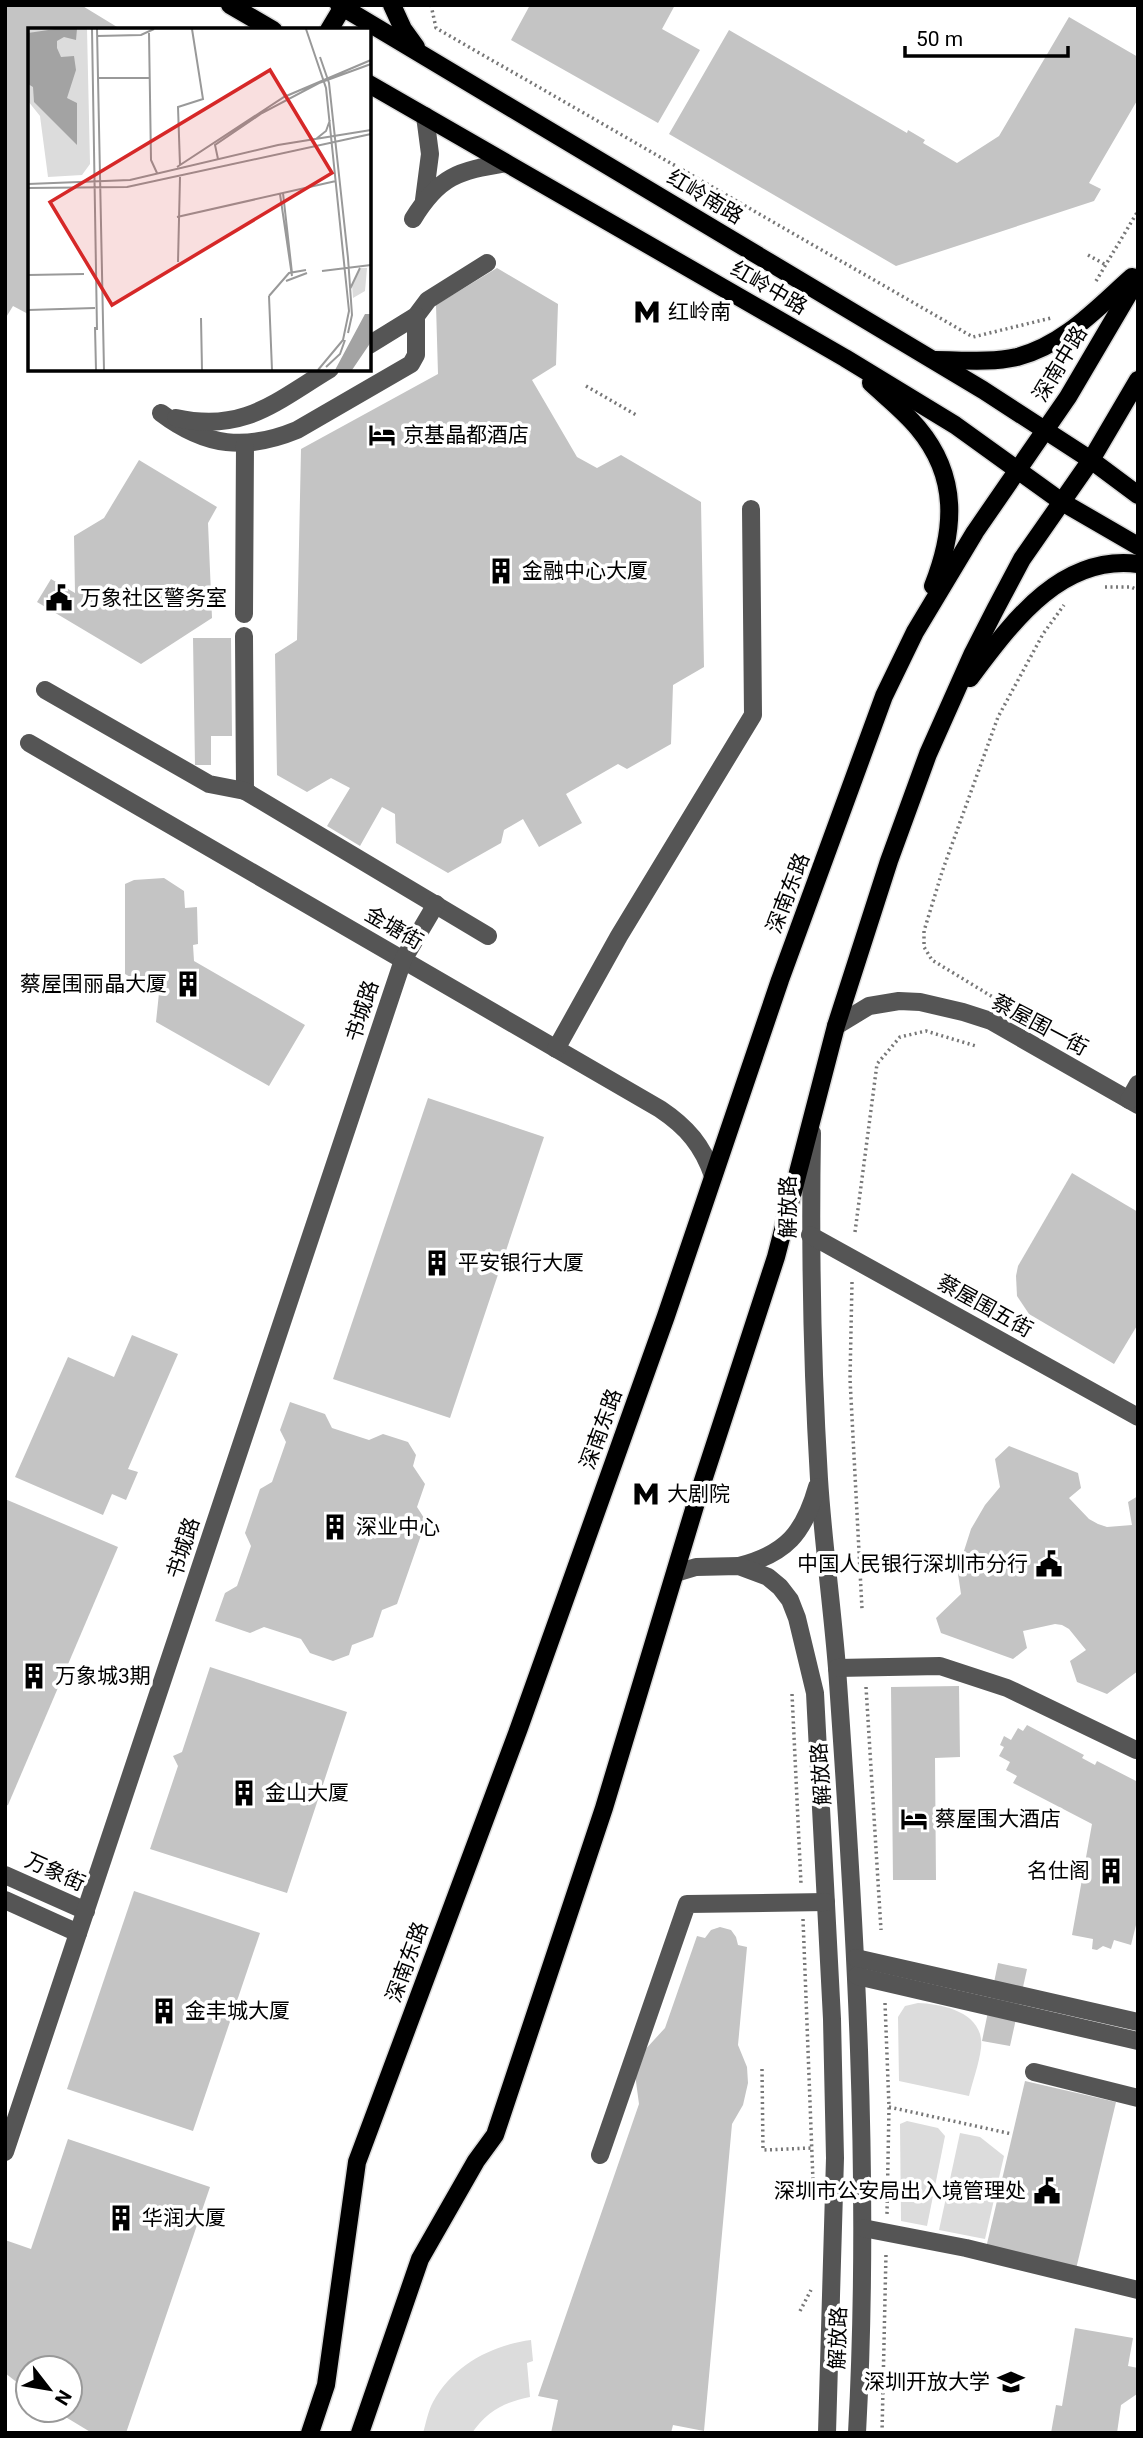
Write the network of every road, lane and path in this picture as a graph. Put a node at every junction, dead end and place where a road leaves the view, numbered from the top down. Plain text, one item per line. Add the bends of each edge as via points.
1 (230, 5) edge
2 (392, 5) edge
3 (431, 5) edge
4 (341, 6) edge
5 (270, 28) edge
6 (330, 28) edge
7 (420, 52) junction
8 (371, 85) edge
9 (425, 116) junction
10 (506, 163) junction
11 (424, 200) junction
12 (1138, 211) edge
13 (413, 219) dead end
14 (1088, 255) dead end
15 (488, 263) dead end
16 (1106, 265) junction
17 (1138, 275) edge
18 (1092, 288) dead end
19 (928, 303) dead end
20 (925, 309) junction
21 (416, 316) junction
22 (1052, 318) dead end
23 (371, 344) edge
24 (845, 358) junction
25 (933, 360) junction
26 (327, 371) edge
27 (1138, 380) edge
28 (586, 386) dead end
29 (638, 416) dead end
30 (1046, 430) junction
31 (244, 444) junction
32 (1091, 460) junction
33 (1018, 471) junction
34 (1138, 495) edge
35 (1062, 502) junction
36 (751, 509) dead end
37 (1138, 545) edge
38 (1138, 564) edge
39 (1102, 587) dead end
40 (1138, 590) edge
41 (1068, 600) dead end
42 (244, 614) dead end
43 (915, 632) junction
44 (244, 636) dead end
45 (45, 690) dead end
46 (951, 704) junction
47 (29, 743) dead end
48 (245, 790) junction
49 (436, 904) junction
50 (488, 936) dead end
51 (403, 960) junction
52 (1001, 1002) dead end
53 (836, 1026) junction
54 (976, 1046) dead end
55 (556, 1049) junction
56 (1135, 1096) edge
57 (812, 1113) junction
58 (713, 1177) junction
59 (855, 1232) dead end
60 (810, 1235) junction
61 (852, 1280) dead end
62 (1138, 1417) edge
63 (819, 1479) junction
64 (739, 1566) junction
65 (676, 1573) junction
66 (862, 1609) dead end
67 (837, 1668) junction
68 (866, 1687) dead end
69 (792, 1694) dead end
70 (1136, 1750) dead end
71 (5, 1875) edge
72 (5, 1900) edge
73 (802, 1902) junction
74 (826, 1902) junction
75 (86, 1911) junction
76 (881, 1930) dead end
77 (78, 1933) junction
78 (856, 1967) junction
79 (885, 2003) dead end
80 (1138, 2022) edge
81 (1138, 2041) edge
82 (762, 2069) dead end
83 (1034, 2072) dead end
84 (1138, 2098) edge
85 (889, 2107) junction
86 (1012, 2134) dead end
87 (812, 2148) junction
88 (5, 2152) edge
89 (600, 2155) dead end
90 (813, 2182) dead end
91 (863, 2228) junction
92 (887, 2233) junction
93 (812, 2289) dead end
94 (1138, 2290) edge
95 (800, 2311) dead end
96 (326, 2385) junction
97 (296, 2433) edge
98 (310, 2433) edge
99 (360, 2433) edge
100 (827, 2433) edge
101 (857, 2433) edge
102 (882, 2433) edge

1 - 5 main road
2 - 7 main road
3 - 20 path via 436,28
4 - 6 main road
4 - 7 main road, 红岭南路
7 - 25 main road, 红岭南路
8 - 9 main road, 红岭中路
9 - 10 main road, 红岭中路
9 - 11 street via 430,154
10 - 11 street via 447,178
10 - 24 main road, 红岭中路
11 - 13 street
12 - 16 path
14 - 16 path
15 - 21 street via 428,300
16 - 18 path
17 - 25 main road via 1073,330 1044,347 989,360
17 - 30 main road, 深南中路
19 - 20 path
20 - 22 path via 973,337
21 - 23 street
21 - 31 street via 416,355 411,364 297,430
24 - 33 main road, 红岭中路 via 956,425
24 - 43 main road via 916,426 944,474 949,494 948,540
25 - 30 main road, 红岭南路
26 - 31 street via 237,420 201,422 162,414 203,437
27 - 32 main road
28 - 29 path
30 - 32 main road
30 - 33 main road, 深南中路
31 - 42 street
32 - 34 main road
32 - 35 main road
33 - 35 main road, 红岭中路
33 - 43 main road, 深南东路
35 - 37 main road, 红岭中路
35 - 46 main road via 1022,559
36 - 55 street via 754,715
38 - 46 main road via 1102,565 1056,583 990,651
39 - 40 path
41 - 52 path via 1043,634 998,718 924,931 924,947 932,960
43 - 58 main road, 深南东路 via 884,696
44 - 48 street
45 - 48 street via 209,784
46 - 53 main road via 889,861
47 - 51 street, 金塘街
48 - 49 street
49 - 50 street
49 - 51 street, 书城路
51 - 55 street, 金塘街
51 - 75 street, 书城路
53 - 56 street, 蔡屋围一街 via 869,1006 899,1001 934,1005 991,1021
53 - 57 main road
54 - 59 path via 926,1031 900,1037 877,1064
55 - 58 street, 金塘街 via 675,1119 699,1144
57 - 60 street, 解放路
57 - 65 main road via 776,1257
58 - 96 main road, 深南东路 via 519,1728 357,2162
60 - 62 street, 蔡屋围五街
60 - 63 street, 解放路
61 - 66 path via 850,1379
63 - 64 street via 802,1527 789,1542 758,1561
63 - 67 street, 解放路
64 - 65 street, 解放路 via 695,1567
64 - 74 street, 解放路 via 780,1587 797,1618 815,1693
65 - 99 main road via 604,1808 495,2135 420,2259
67 - 70 street via 940,1666 1007,1688
67 - 78 street, 解放路
68 - 76 path
69 - 73 path
71 - 75 street, 万象街
72 - 77 street
73 - 74 street
73 - 87 path
73 - 89 street via 687,1904
74 - 100 street, 解放路 via 835,2158
75 - 77 street, 书城路
77 - 88 street, 书城路
78 - 80 street
78 - 81 street
78 - 91 street, 解放路
79 - 85 path
82 - 87 path via 763,2150
83 - 84 street
85 - 86 path
85 - 92 path
87 - 90 path
91 - 92 street
91 - 101 street, 解放路
92 - 94 street
92 - 102 path
93 - 95 path
96 - 97 main road
96 - 98 main road, 深南东路

